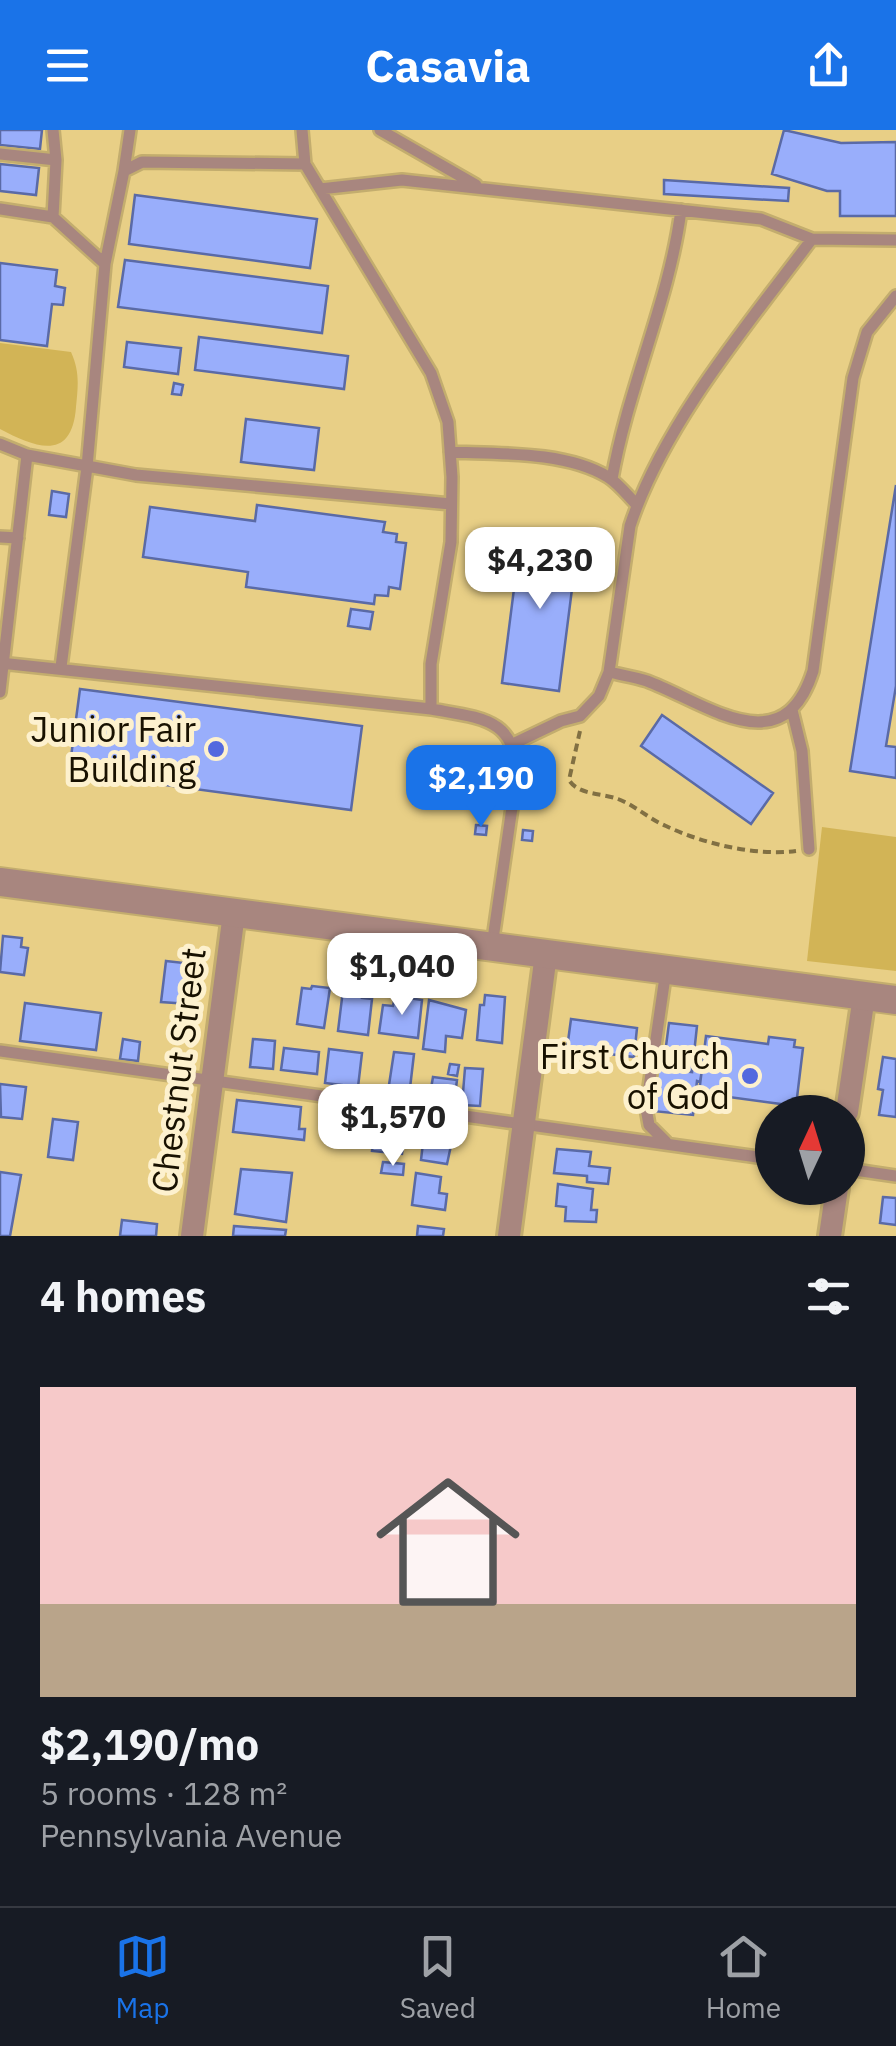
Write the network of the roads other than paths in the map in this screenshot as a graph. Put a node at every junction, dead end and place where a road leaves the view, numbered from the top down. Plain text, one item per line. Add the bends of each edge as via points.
1 (53, 130) edge
2 (128, 130) edge
3 (302, 130) edge
4 (380, 130) edge
5 (0, 154) edge
6 (56, 160) junction
7 (305, 164) junction
8 (124, 170) junction
9 (479, 187) junction
10 (320, 189) junction
11 (0, 209) edge
12 (681, 210) junction
13 (54, 217) junction
14 (812, 239) junction
15 (896, 240) edge
16 (105, 264) junction
17 (896, 296) edge
18 (0, 444) edge
19 (450, 452) junction
20 (27, 456) junction
21 (87, 467) junction
22 (612, 479) junction
23 (451, 504) junction
24 (637, 505) junction
25 (0, 537) edge
26 (18, 538) junction
27 (2, 663) edge
28 (60, 668) junction
29 (609, 672) junction
30 (0, 692) edge
31 (431, 710) junction
32 (792, 710) junction
33 (513, 744) junction
34 (809, 849) road end
35 (0, 882) edge
36 (234, 913) junction
37 (492, 947) junction
38 (546, 954) junction
39 (666, 970) junction
40 (864, 996) junction
41 (896, 1000) edge
42 (0, 1051) edge
43 (210, 1080) junction
44 (850, 1095) edge
45 (523, 1124) junction
46 (668, 1144) junction
47 (755, 1156) edge
48 (865, 1171) edge
49 (896, 1176) edge
50 (835, 1205) edge
51 (192, 1236) edge
52 (509, 1236) edge
53 (830, 1236) edge

1 - 6 lane
2 - 8 lane
3 - 7 lane
4 - 9 lane
5 - 6 lane
6 - 13 lane
7 - 8 lane via 142,162
7 - 10 lane
8 - 16 lane
9 - 10 lane via 402,180
9 - 12 lane
10 - 19 lane via 430,373 448,422
11 - 13 lane
12 - 14 lane via 761,219
12 - 22 lane via 676,250
13 - 16 lane
14 - 15 lane
14 - 24 lane via 682,420
16 - 21 lane
17 - 32 lane via 867,332 853,378 813,671
18 - 20 lane
19 - 22 lane via 532,455
19 - 23 lane
20 - 21 lane
20 - 26 lane
21 - 23 lane
21 - 28 lane
22 - 24 lane
23 - 31 lane
24 - 29 lane
25 - 26 lane
26 - 27 lane
27 - 28 lane
27 - 30 lane
28 - 31 lane
29 - 32 lane via 645,680 728,719 767,721
29 - 33 lane via 600,696 580,716
31 - 33 lane via 488,721
32 - 34 lane
33 - 37 lane via 516,780
35 - 36 street
36 - 37 street
36 - 43 street, Chestnut Street
37 - 38 street
38 - 39 street
38 - 45 street
39 - 40 street
39 - 46 lane via 646,1108 649,1125
40 - 41 street
40 - 44 street
42 - 43 lane
43 - 45 lane
43 - 51 street, Chestnut Street
45 - 46 lane
45 - 52 street
46 - 47 lane
48 - 49 lane
50 - 53 street

